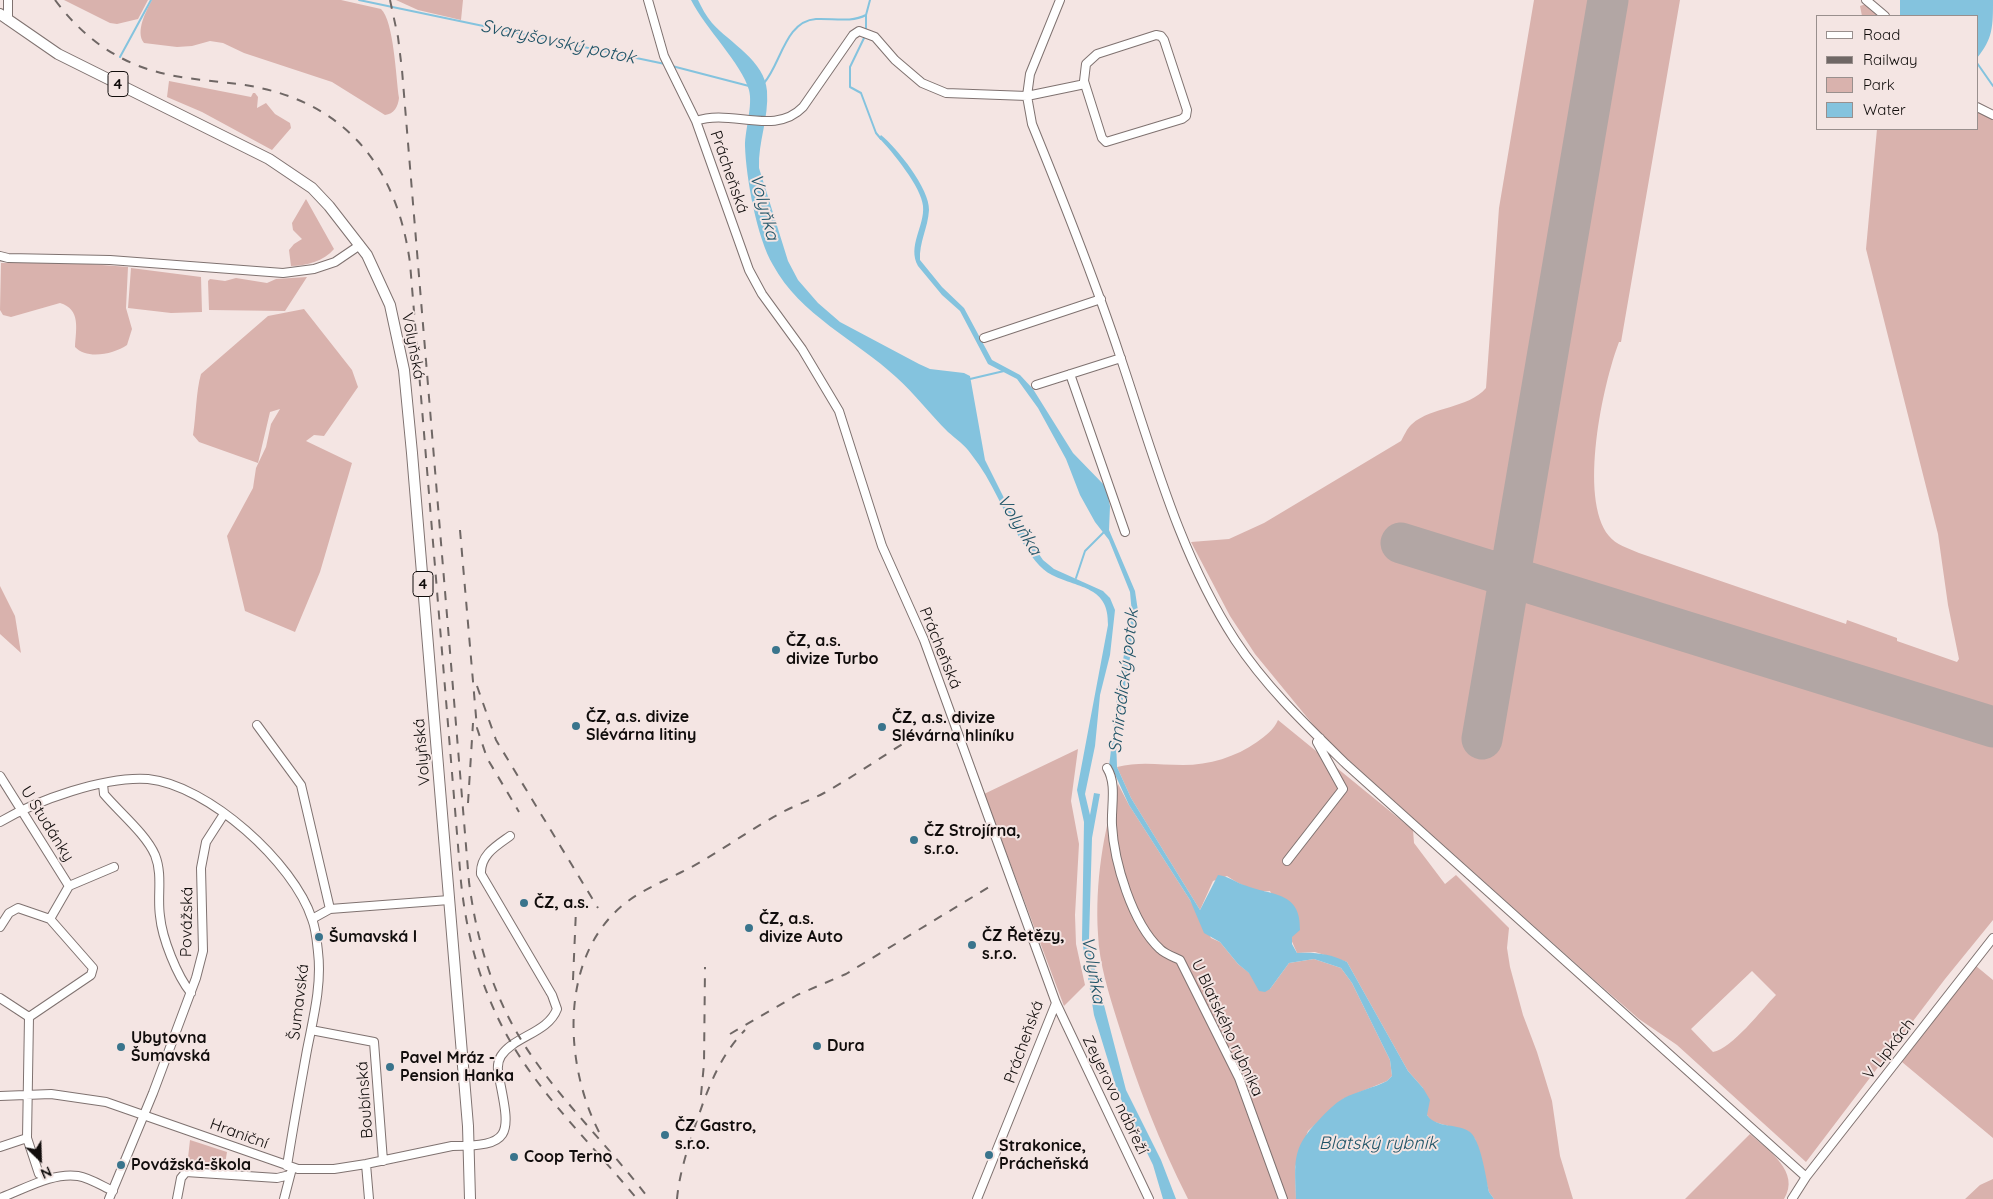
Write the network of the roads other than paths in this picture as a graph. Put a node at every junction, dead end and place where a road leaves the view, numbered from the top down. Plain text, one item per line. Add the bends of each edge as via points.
1 (8, 0) edge
2 (648, 0) edge
3 (1060, 0) edge
4 (1866, 0) edge
5 (1884, 15) edge
6 (4, 17) edge
7 (1085, 84) junction
8 (1027, 96) junction
9 (1978, 108) edge
10 (1993, 115) edge
11 (696, 120) junction
12 (360, 245) junction
13 (0, 256) edge
14 (1101, 299) junction
15 (984, 338) dead end
16 (1121, 358) junction
17 (1070, 374) junction
18 (1036, 384) dead end
19 (1125, 532) dead end
20 (258, 724) dead end
21 (1320, 738) junction
22 (1107, 768) dead end
23 (0, 776) edge
24 (103, 784) junction
25 (22, 810) junction
26 (224, 814) junction
27 (0, 822) edge
28 (510, 836) dead end
29 (1287, 862) dead end
30 (114, 867) dead end
31 (70, 886) junction
32 (449, 900) junction
33 (330, 909) junction
34 (50, 919) junction
35 (312, 919) junction
36 (0, 927) edge
37 (1993, 938) edge
38 (191, 993) junction
39 (0, 998) edge
40 (1056, 1003) junction
41 (29, 1016) junction
42 (311, 1030) junction
43 (29, 1094) junction
44 (0, 1096) edge
45 (144, 1114) junction
46 (28, 1138) junction
47 (470, 1146) junction
48 (0, 1148) edge
49 (383, 1160) junction
50 (366, 1164) junction
51 (289, 1169) junction
52 (39, 1174) dead end
53 (1806, 1177) junction
54 (113, 1191) junction
55 (0, 1198) edge
56 (108, 1199) edge
57 (178, 1199) edge
58 (284, 1199) edge
59 (369, 1199) edge
60 (470, 1199) edge
61 (977, 1199) edge
62 (1149, 1199) edge
63 (1283, 1199) edge
64 (1792, 1199) edge

1 - 6 street
2 - 11 street, Prácheňská via 666,60
3 - 8 street via 1030,74
4 - 5 street
6 - 12 main road, 4 via 65,58 270,158 312,188
7 - 7 street via 1106,142 1182,119 1187,114 1164,40 1158,35 1094,56 1084,68
7 - 8 street
8 - 11 street via 946,93 922,83 875,37 859,31 800,110 786,119 771,122 714,116
8 - 14 street via 1032,124
9 - 10 street
11 - 40 street, Prácheňská via 756,284 807,357 839,411 882,546 924,640
12 - 13 street via 335,262 314,269 283,273 110,260
12 - 32 main road, Volyňská / 4 via 390,305 402,354
14 - 15 street
14 - 16 street
16 - 17 street
16 - 21 street via 1170,504 1203,585 1235,640 1275,694
17 - 18 street
17 - 19 street
20 - 33 street via 301,785
21 - 29 street via 1317,742 1343,788
21 - 53 street
22 - 63 street, U Blatského rybníka via 1112,777 1115,844 1133,907 1148,936 1162,951 1180,960 1234,1068
23 - 25 street, U Studánky
24 - 25 street, Šumavská via 85,787
24 - 26 street, Šumavská via 147,779 170,784
24 - 38 street via 104,794 155,854 160,916 183,983
25 - 27 street, Šumavská
25 - 31 street, U Studánky
26 - 35 street, Šumavská via 260,842 290,877
26 - 38 street, Povážská via 206,842 201,868 203,951
28 - 47 street, Hraniční via 487,854 480,874 552,995 557,1010 550,1021 502,1055 498,1071 507,1116 505,1130 494,1142
30 - 31 street, U Studánky
31 - 34 street, U Studánky
32 - 33 street
32 - 47 main road, Volyňská / 4
33 - 35 street
34 - 36 street via 18,908 9,913
34 - 41 street via 92,965 92,972
35 - 42 street, Šumavská via 319,968
37 - 53 street, V Lipkách
38 - 45 street, Povážská
39 - 41 street
40 - 61 street, Prácheňská
40 - 62 street, Zeyerovo nábřeží
41 - 43 street
42 - 49 street, Boubínská via 374,1042
42 - 51 street, Šumavská
43 - 44 street, Hraniční
43 - 45 street, Hraniční via 98,1101
43 - 46 street
45 - 51 street, Hraniční
45 - 54 street, Povážská
46 - 48 street
46 - 52 street
47 - 49 street, Hraniční via 452,1146
47 - 60 main road, Volyňská / 4
49 - 50 street, Hraniční
50 - 51 street, Hraniční
50 - 59 street
51 - 57 street, Hraniční via 277,1178 191,1171 180,1178
51 - 58 street, Šumavská
53 - 64 street, V Lipkách
54 - 55 street via 90,1180 70,1176 42,1182
54 - 56 street, Povážská

